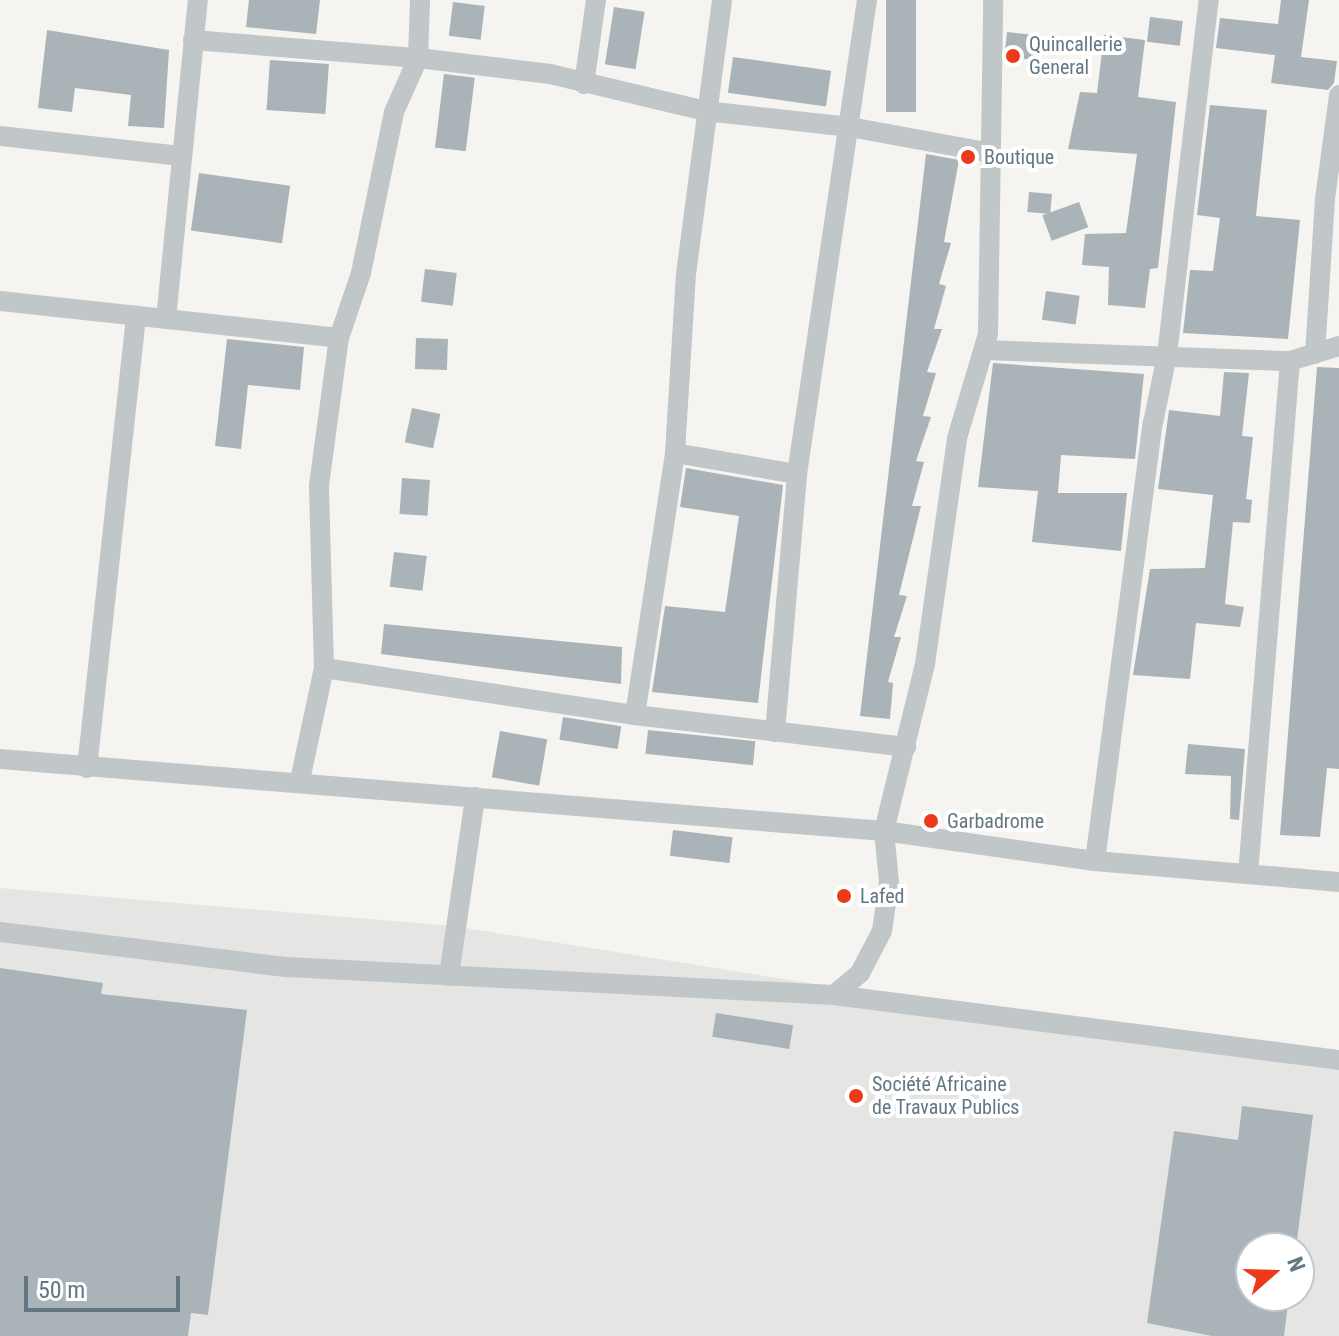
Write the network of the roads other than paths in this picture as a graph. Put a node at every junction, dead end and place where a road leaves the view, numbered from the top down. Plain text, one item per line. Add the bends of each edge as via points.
1 (198, 0) edge
2 (420, 0) edge
3 (596, 0) edge
4 (722, 0) edge
5 (867, 0) edge
6 (993, 0) edge
7 (1209, 0) edge
8 (193, 40) junction
9 (418, 58) junction
10 (584, 84) junction
11 (1339, 95) edge
12 (705, 111) junction
13 (850, 127) junction
14 (0, 136) edge
15 (992, 153) junction
16 (181, 156) junction
17 (0, 301) edge
18 (136, 316) junction
19 (166, 319) junction
20 (339, 338) junction
21 (1339, 346) edge
22 (985, 350) junction
23 (1315, 354) junction
24 (1167, 355) junction
25 (1290, 361) junction
26 (675, 453) junction
27 (797, 474) junction
28 (324, 668) junction
29 (635, 715) junction
30 (775, 732) junction
31 (906, 747) junction
32 (0, 759) edge
33 (87, 768) junction
34 (300, 780) junction
35 (475, 797) junction
36 (884, 831) junction
37 (1095, 861) junction
38 (1248, 874) junction
39 (1339, 882) edge
40 (0, 932) edge
41 (449, 976) junction
42 (834, 995) junction
43 (1339, 1060) edge

1 - 8 street
2 - 9 street
3 - 10 street
4 - 12 street
5 - 13 street
6 - 15 street
7 - 24 street
8 - 9 street
8 - 16 street
9 - 10 street via 550,74
9 - 20 street via 394,112 361,273
10 - 12 street
11 - 23 street via 1325,199
12 - 13 street
12 - 26 street via 686,274
13 - 15 street
13 - 27 street
14 - 16 street
15 - 22 street
16 - 19 street
17 - 18 street
18 - 19 street
18 - 33 street
19 - 20 street
20 - 28 street via 319,485
21 - 23 street
22 - 24 street
22 - 31 street via 957,438 943,554
23 - 25 street
24 - 25 street
24 - 37 street via 1153,423
25 - 38 street
26 - 27 street
26 - 29 street
27 - 30 street
28 - 29 street
28 - 34 street
29 - 30 street
30 - 31 street
31 - 36 street
32 - 33 street
33 - 34 street
34 - 35 street
35 - 36 street
35 - 41 street
36 - 37 street
36 - 42 street via 889,882 882,931 860,973
37 - 38 street
38 - 39 street
40 - 41 street via 287,967
41 - 42 street
42 - 43 street

